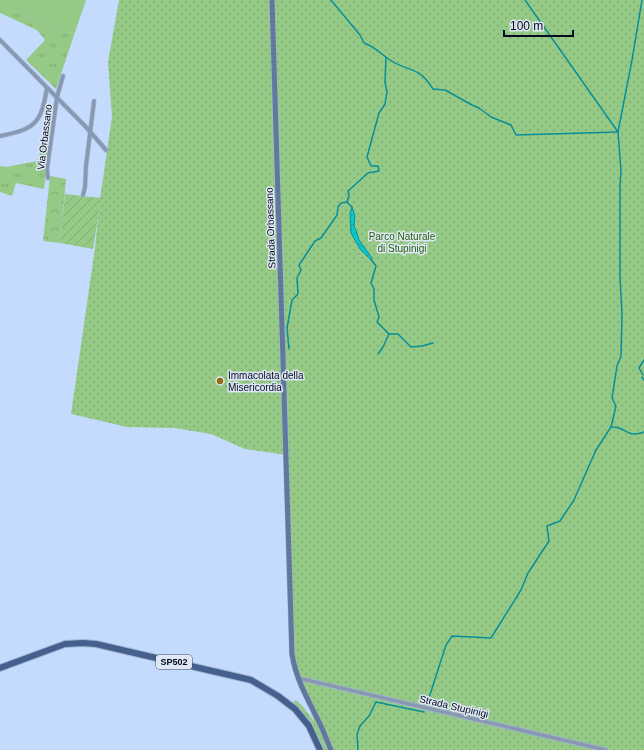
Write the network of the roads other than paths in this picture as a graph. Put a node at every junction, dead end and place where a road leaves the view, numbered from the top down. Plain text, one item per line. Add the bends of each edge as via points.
1 (272, 0) edge
2 (0, 40) edge
3 (63, 76) dead end
4 (47, 88) junction
5 (57, 97) junction
6 (94, 101) dead end
7 (91, 133) junction
8 (0, 136) edge
9 (106, 150) dead end
10 (48, 178) dead end
11 (83, 195) dead end
12 (0, 668) edge
13 (298, 678) junction
14 (320, 750) edge
15 (331, 750) edge
16 (606, 750) edge

1 - 13 main road, Strada Orbassano via 290,637
2 - 4 street, Via Orbassano
3 - 5 street
4 - 5 street, Via Orbassano
4 - 8 street via 38,120 27,130
5 - 7 street, Via Orbassano
5 - 10 street, Via Orbassano
6 - 7 street
7 - 9 street, Via Orbassano
7 - 11 street
12 - 14 main road, SP502 via 65,644 83,643 251,680 295,709 309,726
13 - 15 main road
13 - 16 street, Strada Stupinigi

